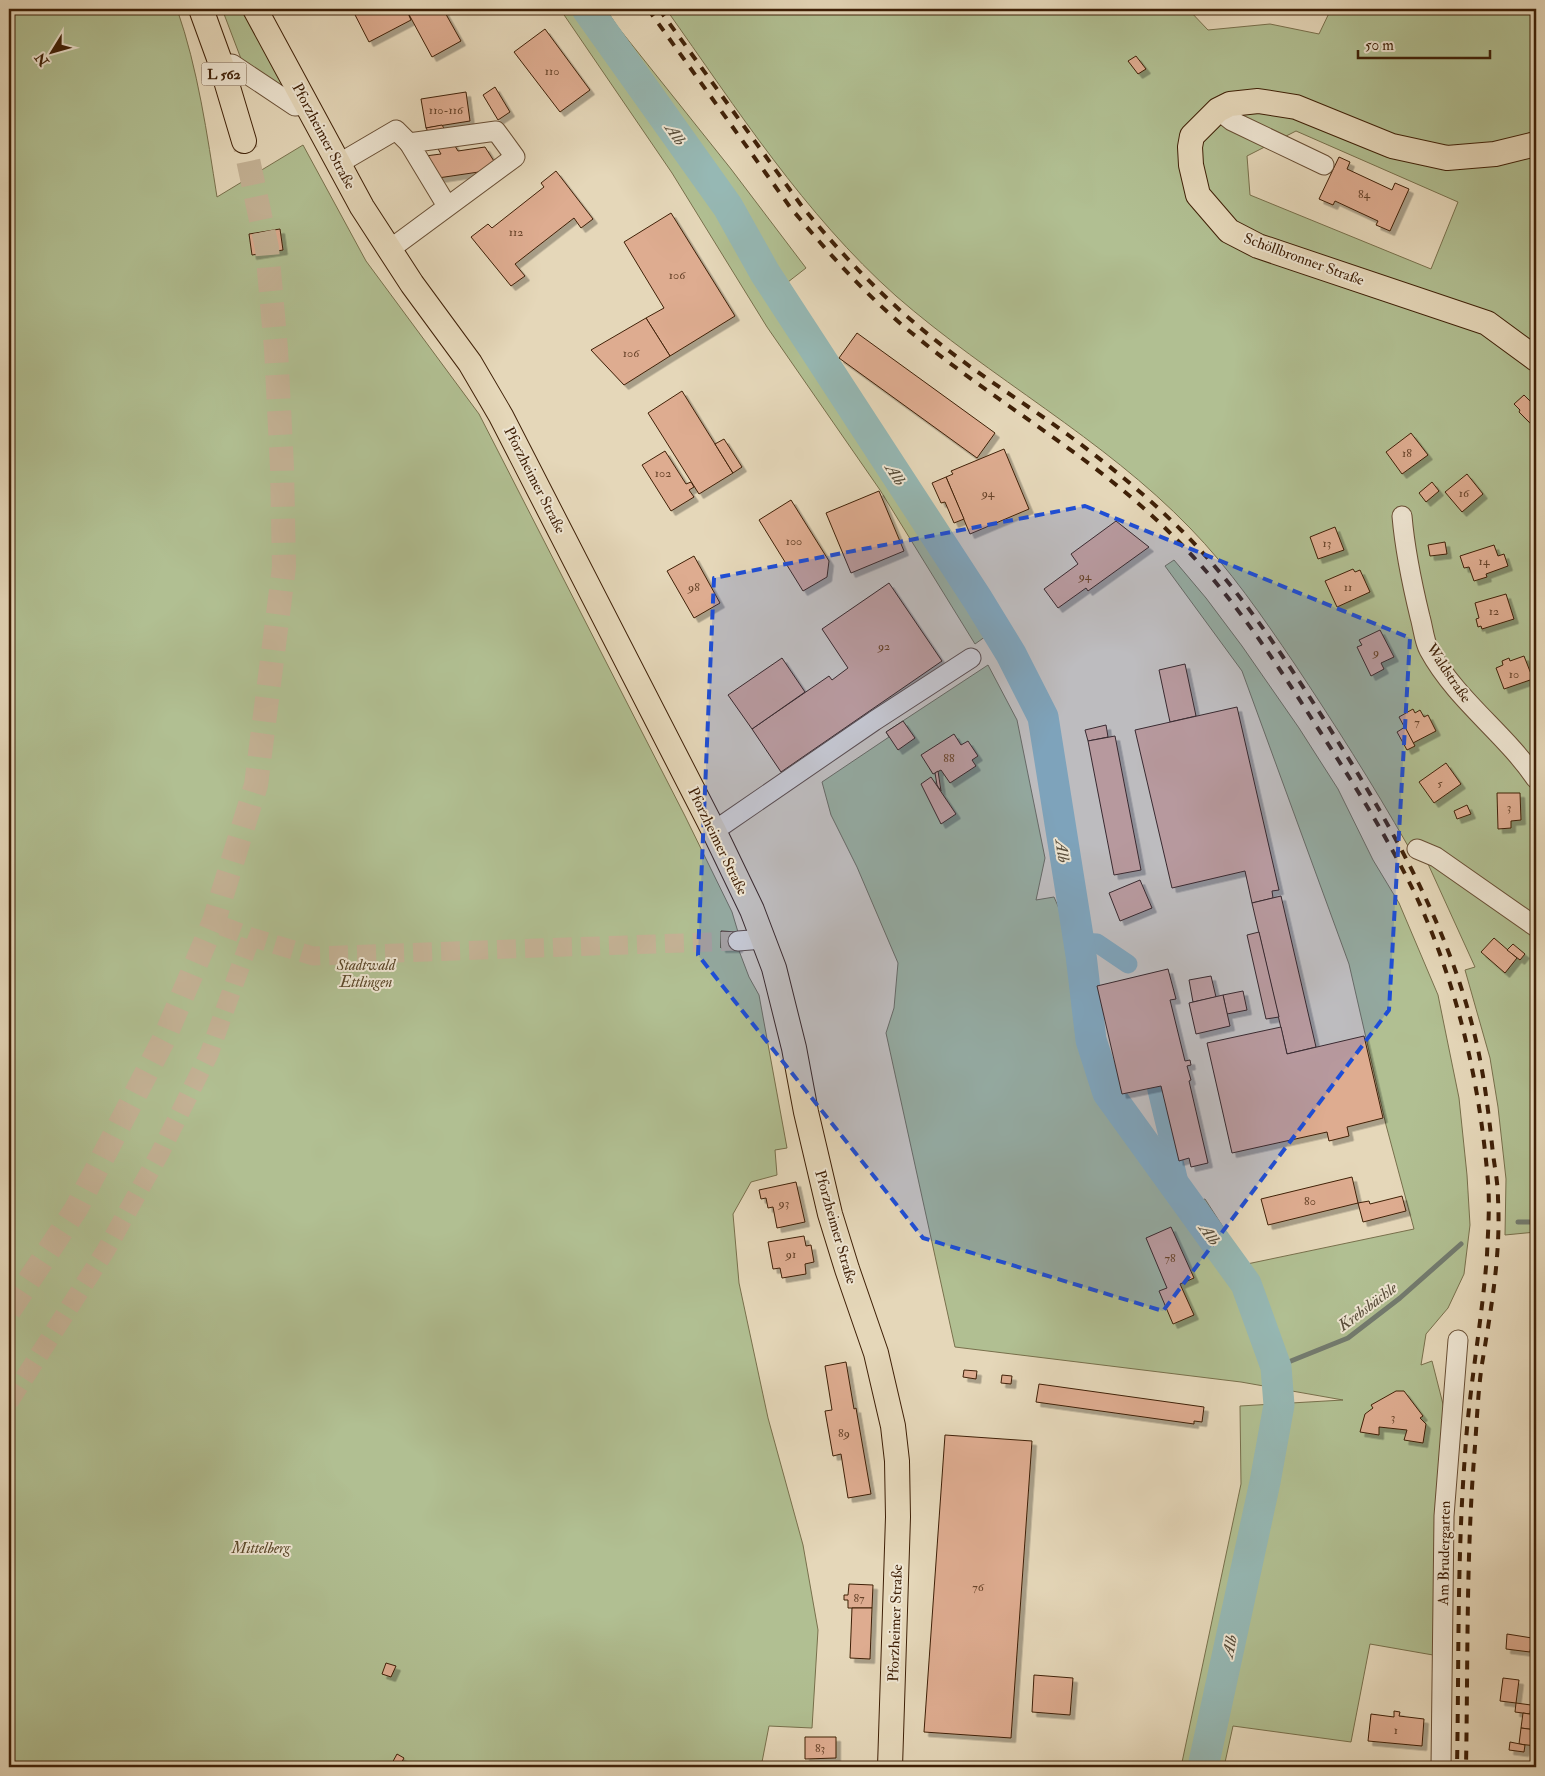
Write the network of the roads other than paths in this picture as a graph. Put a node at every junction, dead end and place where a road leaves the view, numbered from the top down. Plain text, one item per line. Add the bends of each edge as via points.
1 (201, 9) edge
2 (256, 9) edge
3 (221, 64) junction
4 (307, 105) junction
5 (1218, 110) junction
6 (244, 141) tunnel mouth
7 (409, 143) junction
8 (1536, 144) edge
9 (338, 164) junction
10 (1324, 165) dead end
11 (447, 206) junction
12 (389, 250) junction
13 (1536, 359) edge
14 (1402, 516) dead end
15 (971, 658) dead end
16 (1536, 779) edge
17 (714, 830) junction
18 (1416, 849) dead end
19 (1536, 927) edge
20 (764, 939) junction
21 (738, 941) tunnel mouth
22 (1458, 1340) dead end
23 (890, 1767) edge
24 (1441, 1767) edge

1 - 3 main road, L 562
2 - 4 main road, Pforzheimer Straße
3 - 4 street via 232,64 295,106
3 - 6 main road, L 562
4 - 9 main road, Pforzheimer Straße
5 - 8 main road, Schöllbronner Straße via 1230,104 1258,101 1296,107 1392,146 1447,158 1495,154
5 - 10 street via 1232,121
5 - 13 main road, Schöllbronner Straße via 1192,136 1190,166 1198,195 1230,231 1258,246 1487,323
7 - 9 street via 396,130
7 - 11 street
7 - 11 street via 496,131 515,157
9 - 12 main road, Pforzheimer Straße
11 - 12 street
12 - 17 main road, Pforzheimer Straße via 470,363 497,408
14 - 16 street, Waldstraße via 1409,571 1429,649 1480,716
15 - 17 street
17 - 20 main road, Pforzheimer Straße
18 - 19 street via 1436,857
20 - 21 street
20 - 23 main road, Pforzheimer Straße via 781,992 830,1214 876,1353 893,1426 898,1517
22 - 24 street, Am Brudergarten via 1444,1516

